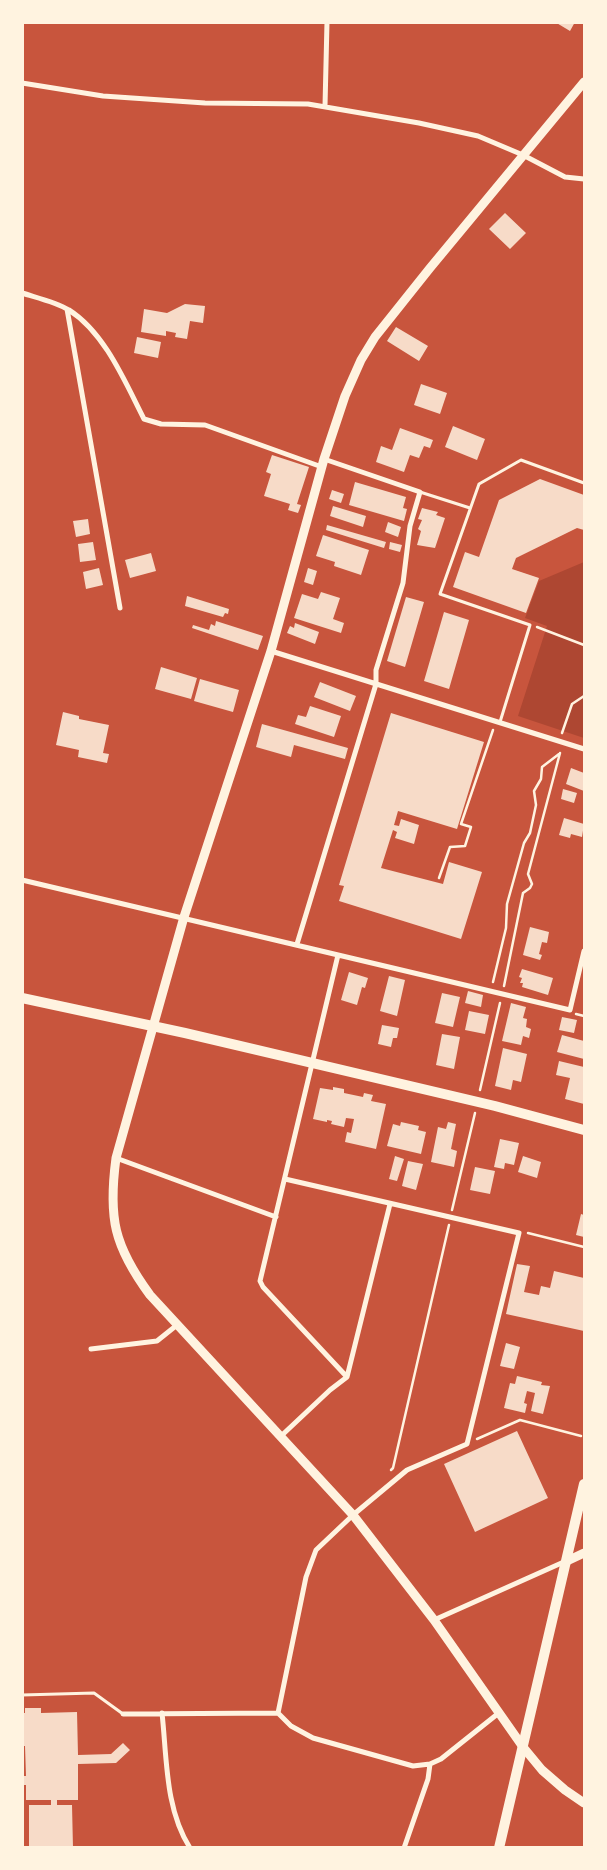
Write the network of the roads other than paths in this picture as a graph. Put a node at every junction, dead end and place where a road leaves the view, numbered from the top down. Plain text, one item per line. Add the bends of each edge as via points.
1 (327, 22) edge
2 (584, 82) edge
3 (22, 83) edge
4 (325, 106) junction
5 (523, 156) junction
6 (584, 179) edge
7 (22, 293) edge
8 (67, 309) junction
9 (323, 463) junction
10 (584, 483) edge
11 (420, 492) junction
12 (470, 508) junction
13 (120, 608) dead end
14 (270, 651) junction
15 (376, 684) junction
16 (498, 722) junction
17 (584, 749) edge
18 (22, 880) edge
19 (184, 917) junction
20 (297, 944) junction
21 (584, 951) edge
22 (338, 955) junction
23 (22, 998) edge
24 (153, 1026) junction
25 (312, 1063) junction
26 (584, 1130) edge
27 (116, 1158) junction
28 (285, 1179) junction
29 (390, 1204) junction
30 (276, 1216) junction
31 (177, 1325) junction
32 (91, 1349) dead end
33 (347, 1377) junction
34 (280, 1437) junction
35 (584, 1484) edge
36 (353, 1515) junction
37 (584, 1553) edge
38 (567, 1561) junction
39 (434, 1620) junction
40 (22, 1695) edge
41 (500, 1712) junction
42 (278, 1713) junction
43 (123, 1714) joint
44 (162, 1714) junction
45 (523, 1746) junction
46 (430, 1764) junction
47 (584, 1803) edge
48 (190, 1848) edge
49 (404, 1848) edge
50 (499, 1848) edge

1 - 4 street
2 - 5 street
3 - 4 street via 103,96
4 - 5 street via 478,136
5 - 6 street via 564,177
5 - 9 street via 375,336 345,396
7 - 8 street
8 - 9 street via 100,338 144,419 161,424 205,425
8 - 13 street
9 - 11 street
9 - 14 street
10 - 12 lane via 521,460 479,484
11 - 12 lane
11 - 15 street via 410,526 403,583 376,670
12 - 16 lane via 440,594 530,625
14 - 15 street
14 - 19 street
15 - 16 street
15 - 20 street
16 - 17 street
18 - 19 street
19 - 20 street
19 - 24 street
20 - 22 street
21 - 22 street via 570,1010
22 - 25 street
23 - 24 main road
24 - 25 main road
24 - 27 street
25 - 26 main road
25 - 28 street
27 - 30 street
27 - 31 street via 112,1188 117,1235 134,1274
28 - 29 street
28 - 30 street
29 - 33 street
29 - 36 street via 519,1233 466,1444 407,1470
30 - 33 street via 260,1280 263,1288
31 - 32 street via 157,1341
31 - 34 street
33 - 34 street
34 - 36 street
35 - 38 main road
36 - 39 street
36 - 42 street via 316,1550 306,1578
37 - 38 street
38 - 39 street
38 - 45 main road
39 - 41 street
40 - 43 lane via 94,1693
41 - 45 street
41 - 46 street via 441,1759
42 - 44 street
42 - 46 street via 291,1726 313,1738 413,1766
43 - 44 street
44 - 48 street via 175,1818
45 - 47 street via 542,1770
45 - 50 main road
46 - 49 street via 428,1779

